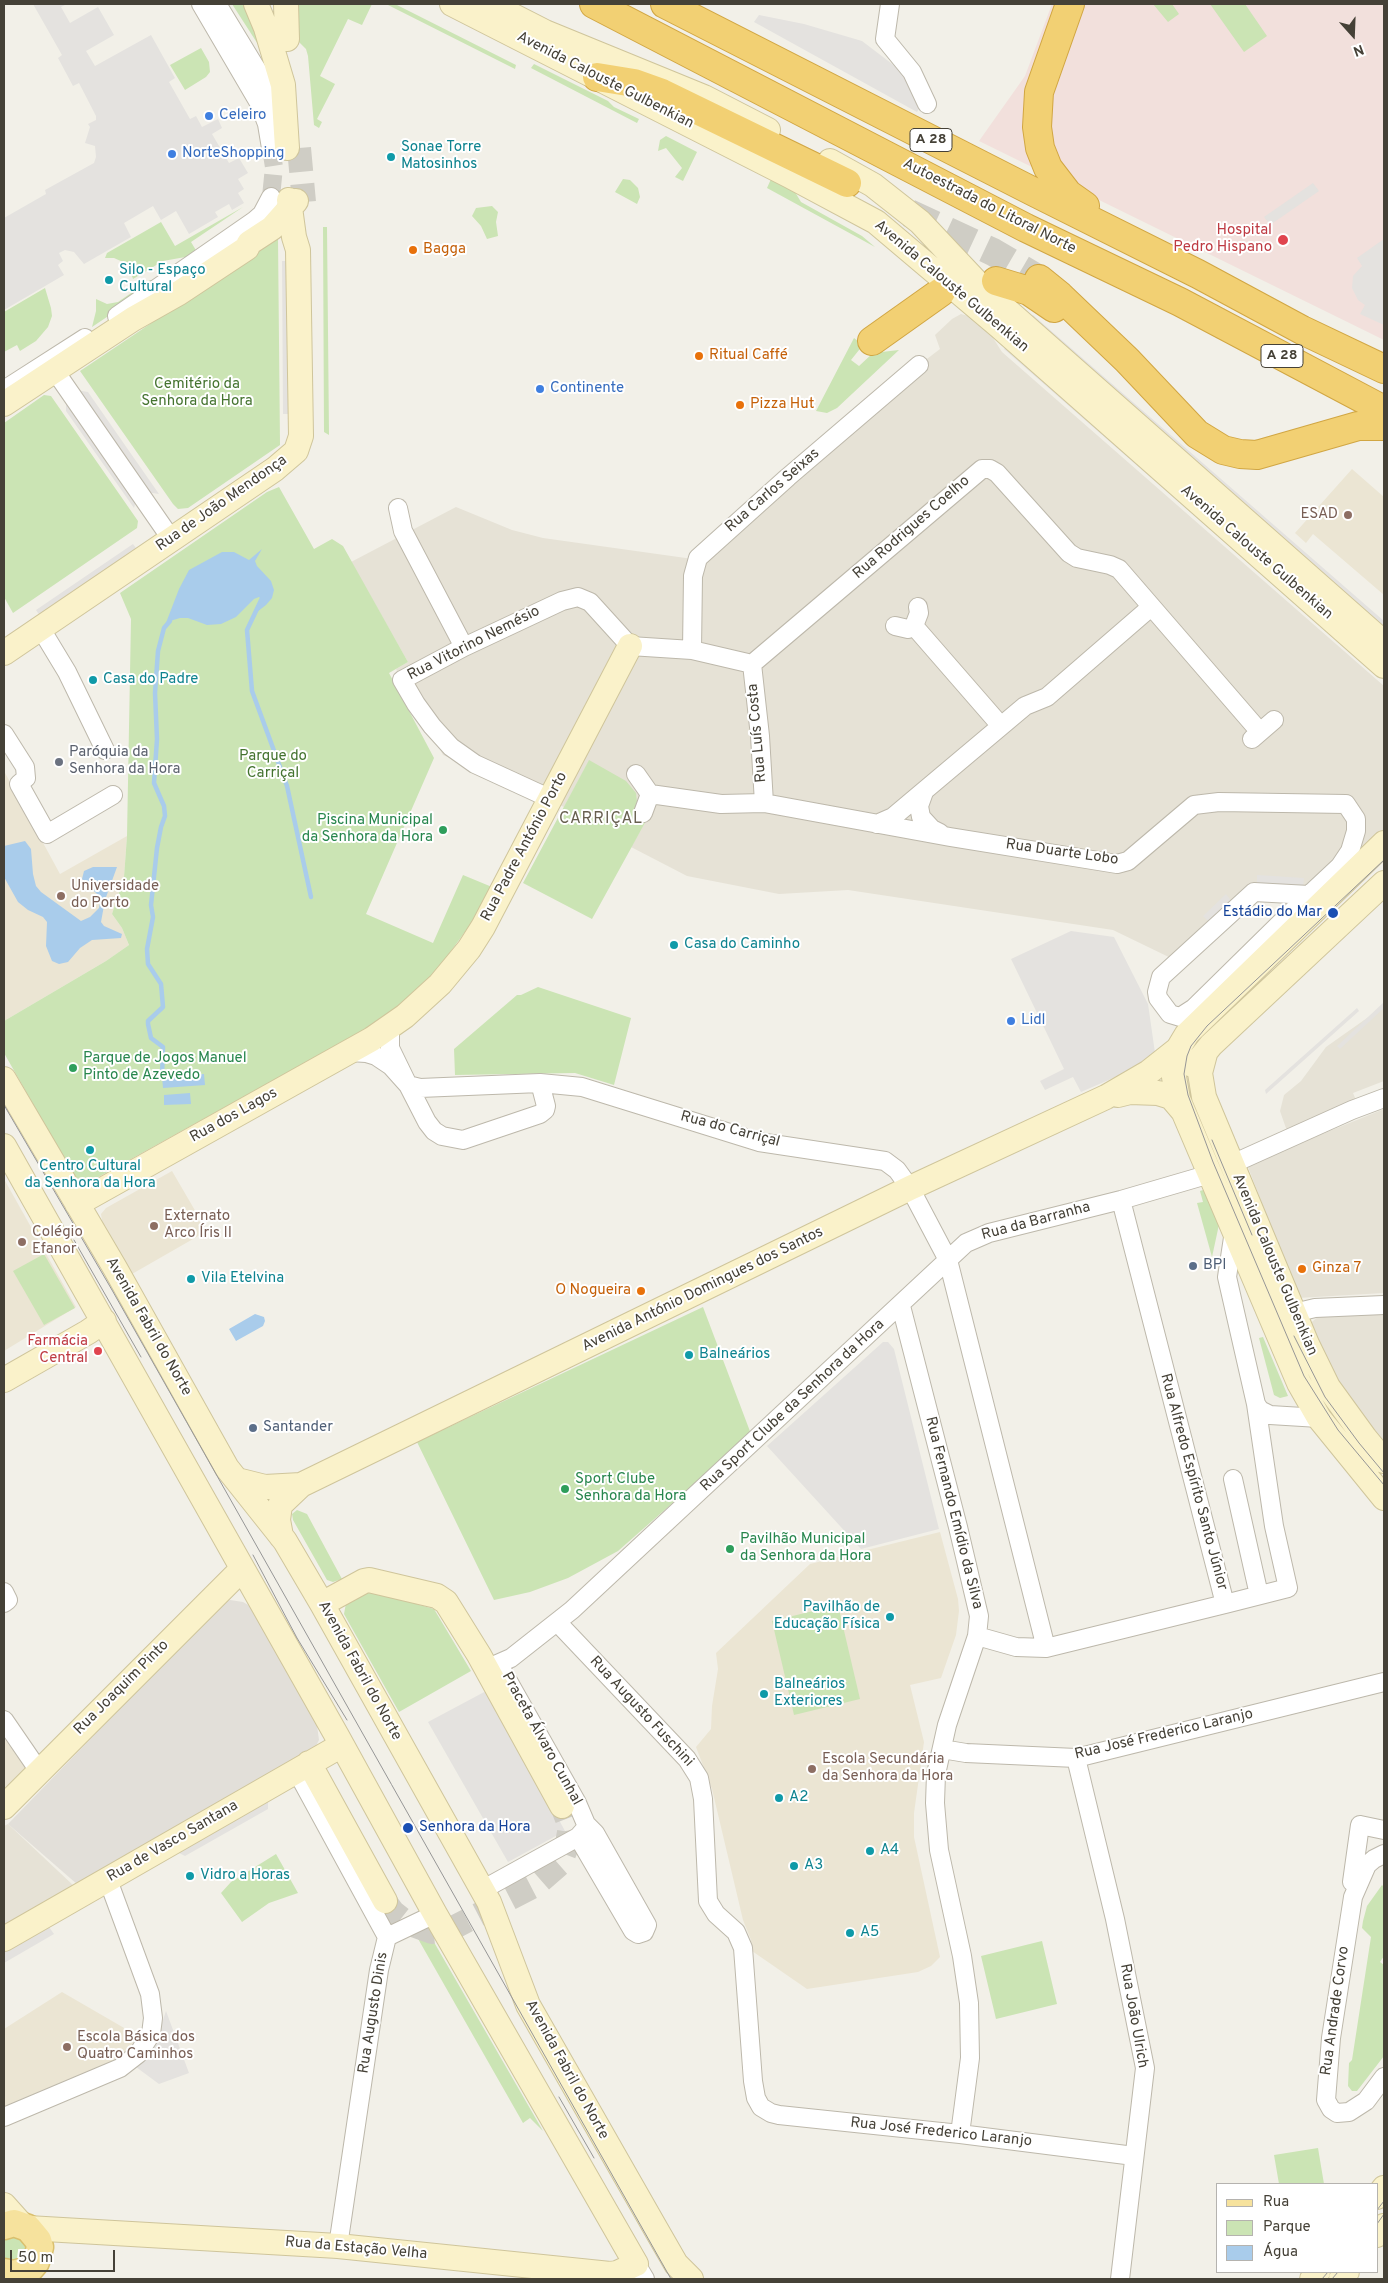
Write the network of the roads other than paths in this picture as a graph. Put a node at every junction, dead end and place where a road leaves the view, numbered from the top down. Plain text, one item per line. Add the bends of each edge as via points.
1 (201, 4) edge
2 (217, 4) edge
3 (256, 4) edge
4 (274, 4) edge
5 (286, 4) edge
6 (452, 4) edge
7 (490, 4) edge
8 (594, 4) edge
9 (666, 4) edge
10 (890, 4) edge
11 (1070, 4) edge
12 (287, 39) junction
13 (597, 77) junction
14 (927, 104) dead end
15 (286, 123) junction
16 (286, 148) junction
17 (847, 183) dead end
18 (290, 201) junction
19 (272, 228) junction
20 (296, 244) junction
21 (1198, 274) junction
22 (1039, 279) tunnel mouth
23 (996, 281) dead end
24 (941, 292) dead end
25 (872, 341) dead end
26 (919, 365) dead end
27 (1384, 369) edge
28 (56, 371) junction
29 (4, 390) edge
30 (4, 404) edge
31 (1169, 406) junction
32 (1384, 410) edge
33 (1384, 426) edge
34 (398, 508) dead end
35 (172, 540) junction
36 (918, 607) dead end
37 (1151, 607) junction
38 (895, 626) dead end
39 (914, 626) junction
40 (41, 629) junction
41 (1384, 643) edge
42 (6, 645) edge
43 (630, 646) junction
44 (464, 647) junction
45 (692, 650) junction
46 (752, 664) junction
47 (1384, 666) edge
48 (1274, 720) dead end
49 (1001, 726) junction
50 (4, 734) edge
51 (105, 750) dead end
52 (636, 774) dead end
53 (924, 792) junction
54 (650, 794) junction
55 (113, 795) dead end
56 (551, 800) junction
57 (764, 803) junction
58 (643, 813) dead end
59 (877, 824) junction
60 (950, 837) junction
61 (1384, 843) edge
62 (1384, 883) edge
63 (1309, 895) junction
64 (390, 1027) junction
65 (1178, 1049) junction
66 (350, 1052) junction
67 (1205, 1054) junction
68 (1174, 1077) junction
69 (4, 1079) edge
70 (540, 1083) junction
71 (408, 1085) junction
72 (1106, 1097) junction
73 (1384, 1098) edge
74 (1182, 1110) junction
75 (4, 1146) edge
76 (1232, 1164) junction
77 (1210, 1174) junction
78 (910, 1188) junction
79 (1121, 1200) junction
80 (77, 1204) junction
81 (1234, 1231) junction
82 (948, 1260) junction
83 (1384, 1305) edge
84 (901, 1306) junction
85 (1294, 1313) junction
86 (104, 1321) junction
87 (4, 1380) edge
88 (1256, 1404) junction
89 (1341, 1406) junction
90 (1319, 1418) junction
91 (1384, 1461) edge
92 (237, 1480) junction
93 (1233, 1480) dead end
94 (301, 1484) junction
95 (1384, 1498) edge
96 (281, 1536) junction
97 (241, 1570) junction
98 (4, 1592) edge
99 (1259, 1595) junction
100 (4, 1603) edge
101 (322, 1604) junction
102 (1225, 1604) junction
103 (558, 1623) junction
104 (977, 1636) junction
105 (1046, 1648) junction
106 (493, 1667) junction
107 (1384, 1682) edge
108 (4, 1720) edge
109 (342, 1746) junction
110 (942, 1748) junction
111 (1076, 1758) junction
112 (303, 1766) junction
113 (39, 1771) junction
114 (562, 1806) tunnel mouth
115 (4, 1807) edge
116 (1384, 1830) edge
117 (582, 1831) junction
118 (1384, 1854) edge
119 (108, 1880) junction
120 (482, 1890) junction
121 (1353, 1896) junction
122 (385, 1902) tunnel mouth
123 (435, 1914) junction
124 (386, 1938) junction
125 (4, 1939) edge
126 (1384, 2077) edge
127 (756, 2098) joint
128 (4, 2117) edge
129 (960, 2134) junction
130 (1134, 2156) junction
131 (4, 2205) edge
132 (18, 2226) edge
133 (74, 2230) junction
134 (338, 2246) junction
135 (37, 2266) edge
136 (641, 2272) edge
137 (685, 2274) edge
138 (7, 2275) edge
139 (1120, 2279) edge

1 - 16 street via 259,103 266,124
2 - 15 street
3 - 15 street via 278,64
4 - 12 street
5 - 12 street
6 - 13 street, Avenida Calouste Gulbenkian
7 - 41 street, Avenida Calouste Gulbenkian via 545,32 704,97 873,185 920,222 984,290
8 - 32 highway, Autoestrada do Litoral Norte / A 28 via 1026,228 1180,302
9 - 21 highway, A 28
10 - 14 street via 885,39 912,72
11 - 21 highway via 1039,92 1037,127 1040,148 1048,168 1068,194
12 - 16 street via 296,84
13 - 17 highway via 634,83 662,93
13 - 47 street, Avenida Calouste Gulbenkian via 883,227 1000,326
15 - 16 street
18 - 19 street
18 - 20 street, Rua de João Mendonça
18 - 29 street via 262,214 88,336
19 - 20 street via 284,230
19 - 28 street via 249,243 247,248
20 - 35 street, Rua de João Mendonça via 301,436 296,451 287,461
21 - 27 highway, A 28 via 1302,330
22 - 31 highway via 1120,353
23 - 31 highway via 1030,291 1047,302
24 - 25 highway
26 - 45 street, Rua Carlos Seixas via 698,558 693,576
28 - 30 street
28 - 35 street
31 - 33 highway via 1209,443 1240,454 1269,453 1358,426
34 - 44 street via 403,531
35 - 40 street, Rua de João Mendonça
36 - 39 street via 918,620
37 - 46 street, Rua Rodrigues Coelho via 1115,566 1077,558 1069,553 997,473 982,469
37 - 48 street, Rua Rodrigues Coelho via 1256,736
37 - 49 street via 1047,697 1025,706
38 - 39 street via 908,629
39 - 49 street
40 - 42 street, Rua de João Mendonça
40 - 51 street via 67,672
43 - 44 street, Rua Vitorino Nemésio via 590,602 578,597 562,600
43 - 45 street
43 - 56 street, Rua Padre António Porto
44 - 56 street, Rua Vitorino Nemésio via 402,680 432,726 451,747 475,764
45 - 46 street
46 - 57 street, Rua Luís Costa
49 - 53 street
50 - 55 street via 25,767 26,778 19,784 47,834
52 - 54 street
53 - 59 street via 893,817
53 - 60 street via 919,799 921,817 932,829
54 - 57 street, Rua Duarte Lobo via 721,804
54 - 58 street
56 - 64 street, Rua Padre António Porto via 469,949 440,984
57 - 59 street, Rua Duarte Lobo
59 - 60 street, Rua Duarte Lobo
60 - 63 street, Rua Duarte Lobo via 1117,864 1128,861 1194,805 1219,802 1346,804 1356,819 1350,851 1340,866
61 - 65 street, Avenida Calouste Gulbenkian via 1199,1021
62 - 67 street
63 - 63 street via 1186,1014 1177,1017 1162,1006 1157,992 1161,978 1250,892
64 - 66 street, Rua dos Lagos
64 - 71 street via 390,1048
65 - 68 street, Avenida Calouste Gulbenkian
65 - 72 street, Avenida António Domingues dos Santos via 1149,1072
66 - 71 street via 366,1053 384,1061
66 - 80 street, Rua dos Lagos
67 - 68 street via 1191,1069
67 - 76 street, Avenida Calouste Gulbenkian via 1200,1074 1204,1097
68 - 72 street
68 - 74 street, Avenida Calouste Gulbenkian
69 - 80 street, Avenida Fabril do Norte
70 - 71 street, Rua do Carriçal via 420,1088
70 - 71 street via 546,1106 540,1114 463,1140 434,1131
70 - 78 street, Rua do Carriçal via 592,1090 759,1142 884,1161 897,1170
72 - 74 street, Avenida António Domingues dos Santos via 1130,1092 1158,1093 1171,1097
72 - 78 street, Avenida António Domingues dos Santos
73 - 76 street
74 - 77 street, Avenida Calouste Gulbenkian
75 - 86 street
76 - 85 street, Avenida Calouste Gulbenkian
77 - 79 street, Rua da Barranha
77 - 81 street, Avenida Calouste Gulbenkian
78 - 82 street
78 - 94 street, Avenida António Domingues dos Santos
79 - 82 street, Rua da Barranha via 977,1237
79 - 102 street, Rua Alfredo Espírito Santo Júnior
80 - 92 street, Avenida Fabril do Norte via 227,1468
81 - 88 street, Avenida Calouste Gulbenkian via 1227,1277
81 - 90 street, Avenida Calouste Gulbenkian via 1293,1371
82 - 84 street, Rua Sport Clube da Senhora da Hora
82 - 105 street
83 - 85 street via 1315,1308
84 - 103 street, Rua Sport Clube da Senhora da Hora
84 - 104 street, Rua Fernando Emídio da Silva via 978,1606
85 - 89 street, Avenida Calouste Gulbenkian via 1316,1364
86 - 87 street
86 - 97 street
88 - 90 street via 1270,1416
88 - 99 street, Avenida Calouste Gulbenkian via 1274,1526 1288,1588
89 - 90 street via 1336,1414
89 - 91 street, Avenida Calouste Gulbenkian
90 - 95 street, Avenida Calouste Gulbenkian
92 - 94 street via 265,1487
92 - 96 street, Avenida Fabril do Norte
93 - 99 street
94 - 96 street via 280,1505
96 - 101 street, Avenida Fabril do Norte
97 - 109 street
97 - 113 street, Rua Joaquim Pinto
98 - 100 street via 8,1600
99 - 102 street
101 - 106 street, Praceta Álvaro Cunhal via 370,1580 437,1596 450,1606
101 - 120 street, Avenida Fabril do Norte
102 - 105 street, Rua Alfredo Espírito Santo Júnior
103 - 106 street, Rua Sport Clube da Senhora da Hora
103 - 127 street, Rua Augusto Fuschini via 687,1759 699,1778 708,1900 716,1914 736,1932 743,1948
104 - 105 street, Rua Alfredo Espírito Santo Júnior via 1016,1647
104 - 110 street, Rua Fernando Emídio da Silva
106 - 114 street
106 - 117 street, Praceta Álvaro Cunhal via 577,1803
107 - 111 street, Rua José Frederico Laranjo
108 - 113 street
109 - 112 street, Rua de Vasco Santana
109 - 123 street
110 - 111 street, Rua José Frederico Laranjo via 966,1753
110 - 129 street, Rua Fernando Emídio da Silva via 936,1774 935,1824 962,1956 971,2038
111 - 130 street, Rua João Ulrich via 1145,2068
112 - 119 street, Rua de Vasco Santana
112 - 122 street
112 - 124 street, Rua Augusto Dinis
113 - 115 street, Rua Joaquim Pinto
116 - 121 street via 1360,1825 1350,1891
117 - 117 street via 633,1931 638,1934 644,1932 647,1926 595,1833
117 - 120 street
118 - 121 street, Rua Andrade Corvo via 1366,1865
119 - 125 street, Rua de Vasco Santana
119 - 128 street via 150,1994 153,2012 151,2034 138,2054 120,2068
120 - 137 street, Avenida Fabril do Norte via 497,1920 528,2005
121 - 126 street, Rua Andrade Corvo via 1331,2038 1326,2100 1337,2113 1349,2112 1366,2101
123 - 124 street
123 - 136 street
124 - 134 street, Rua Augusto Dinis
127 - 129 street, Rua José Frederico Laranjo via 761,2106 779,2115
129 - 130 street, Rua José Frederico Laranjo
130 - 139 street, Rua João Ulrich
131 - 132 street
132 - 133 street, Rua da Estação Velha
132 - 135 main road via 38,2240
133 - 134 street, Rua da Estação Velha
133 - 135 street via 56,2240
134 - 136 street, Rua da Estação Velha via 610,2274
135 - 138 main road via 23,2273

